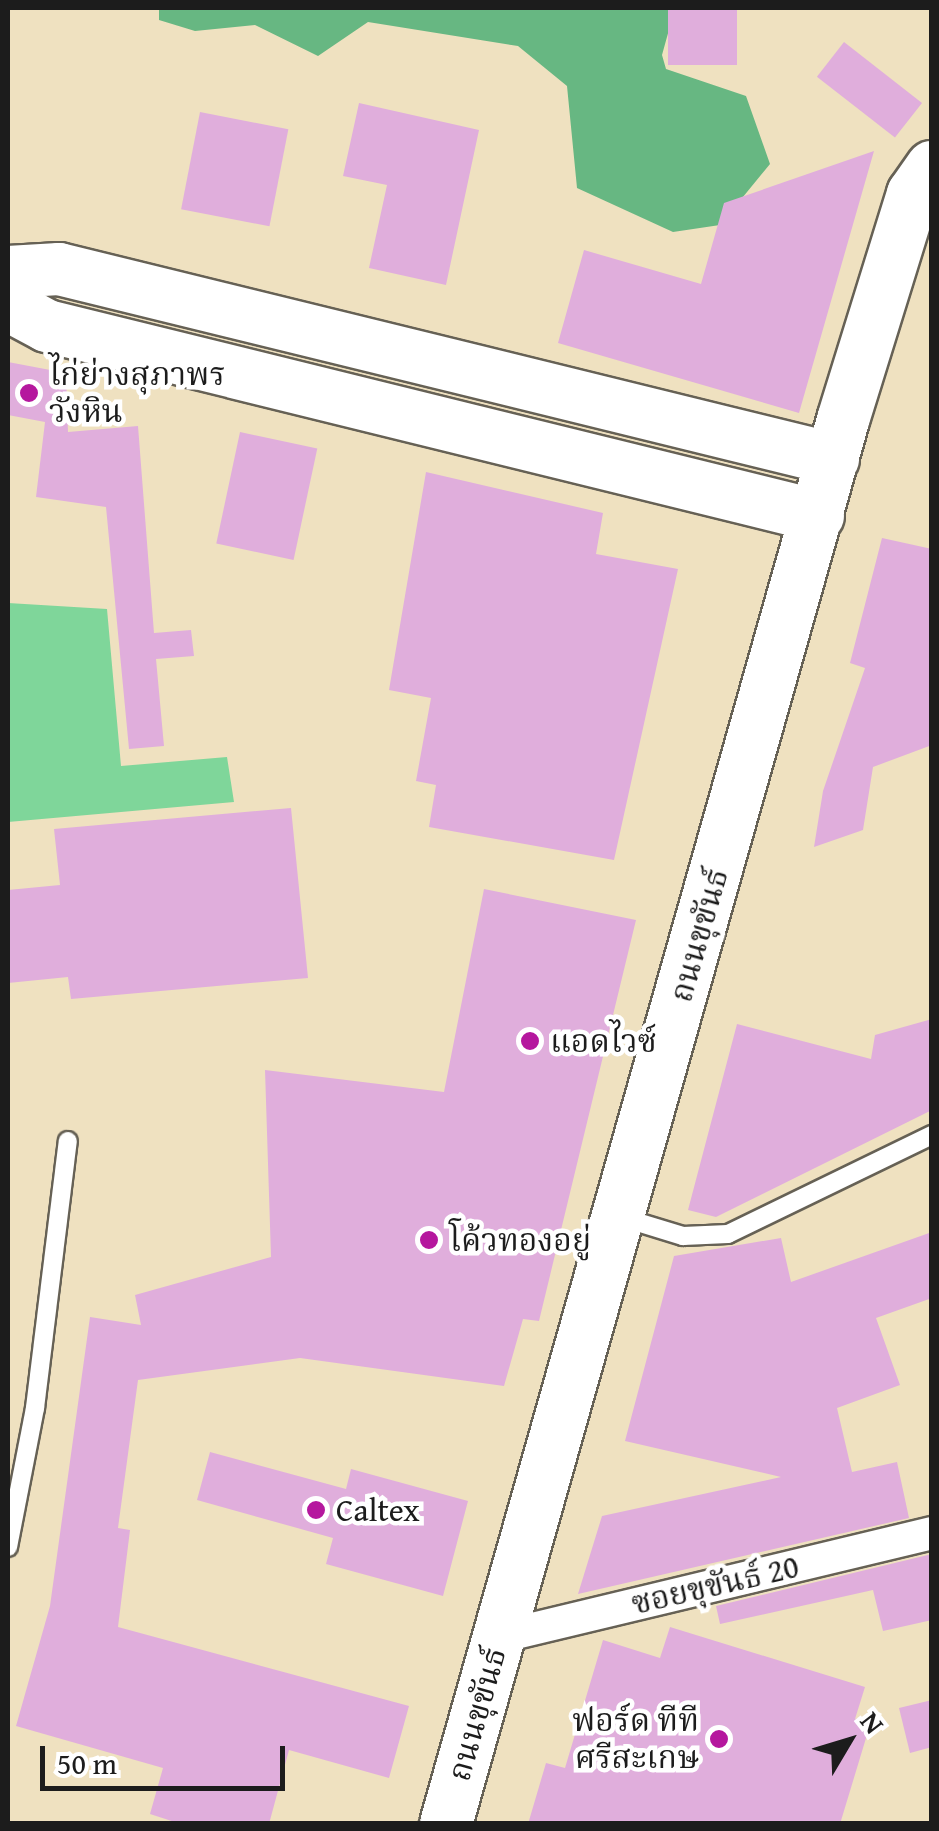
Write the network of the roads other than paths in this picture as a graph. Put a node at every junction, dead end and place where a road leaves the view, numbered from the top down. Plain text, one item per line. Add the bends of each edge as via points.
1 (932, 167) edge
2 (8, 272) edge
3 (8, 305) edge
4 (834, 459) junction
5 (818, 516) junction
6 (932, 1134) edge
7 (68, 1141) dead end
8 (619, 1216) junction
9 (932, 1533) edge
10 (8, 1547) edge
11 (499, 1637) junction
12 (446, 1824) edge

1 - 4 main road, ถนนขุขันธ์ via 913,194
2 - 4 main road via 58,269
3 - 5 main road via 47,326
4 - 5 main road, ถนนขุขันธ์
5 - 8 main road, ถนนขุขันธ์
6 - 8 lane via 728,1234 682,1236
7 - 10 lane via 35,1408
8 - 11 main road, ถนนขุขันธ์
9 - 11 street, ซอยขุขันธ์ 20
11 - 12 main road, ถนนขุขันธ์

